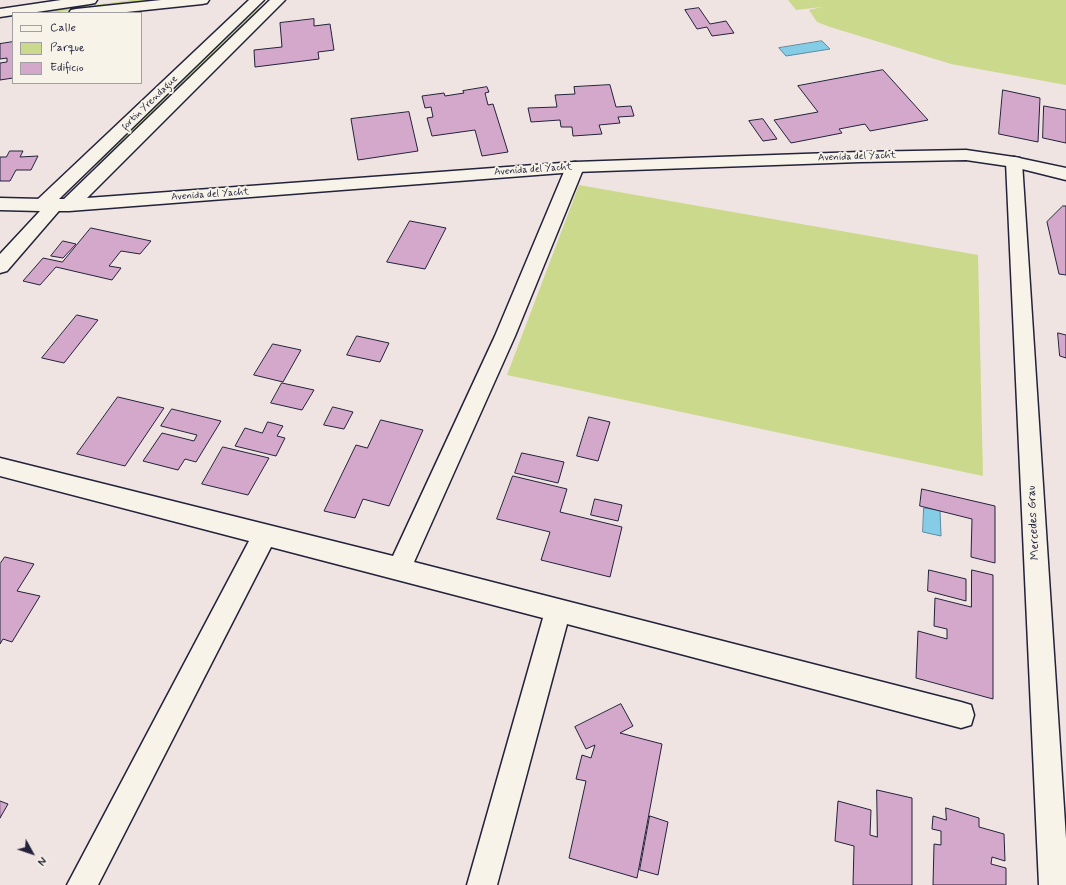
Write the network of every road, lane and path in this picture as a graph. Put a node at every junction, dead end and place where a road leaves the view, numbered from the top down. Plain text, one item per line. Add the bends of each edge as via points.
1 (90, 0) edge
2 (202, 0) edge
3 (258, 0) edge
4 (278, 0) edge
5 (86, 12) edge
6 (0, 13) edge
7 (12, 22) edge
8 (0, 24) edge
9 (1014, 162) junction
10 (575, 167) junction
11 (1066, 174) edge
12 (0, 204) edge
13 (55, 205) junction
14 (0, 266) edge
15 (0, 467) edge
16 (265, 535) junction
17 (399, 569) junction
18 (558, 611) junction
19 (961, 715) dead end
20 (82, 885) edge
21 (482, 885) edge
22 (1054, 885) edge

1 - 6 street
2 - 5 street
3 - 13 street, fortin Yrendague
4 - 13 street, fortin Yrendague
7 - 8 street
9 - 10 street, Avenida del Yacht via 966,155
9 - 11 street, Avenida del Yacht
9 - 22 street, Mercedes Grau
10 - 13 street, Avenida del Yacht
10 - 17 street via 505,336
12 - 13 street, Avenida del Yacht
13 - 14 street, fortin Yrendague
15 - 16 street
16 - 17 street
16 - 20 street
17 - 18 street
18 - 19 street
18 - 21 street

